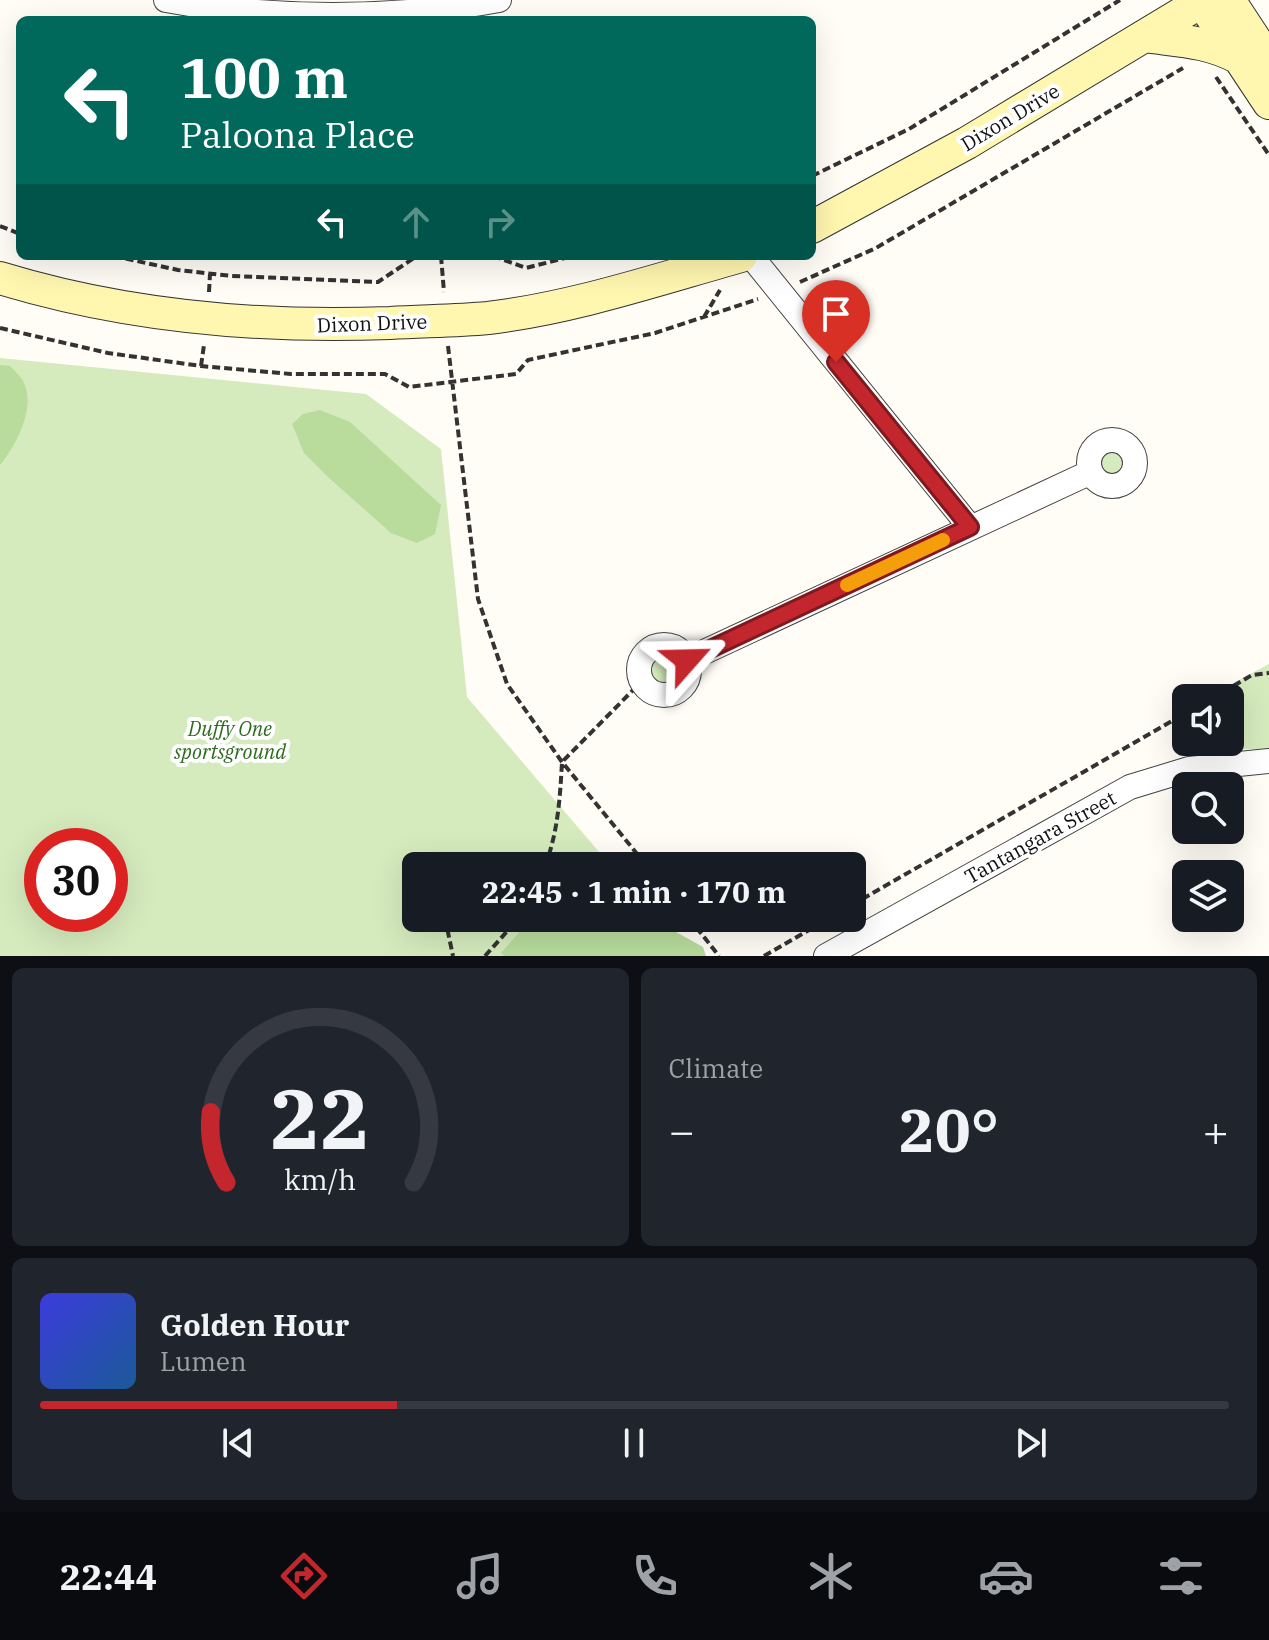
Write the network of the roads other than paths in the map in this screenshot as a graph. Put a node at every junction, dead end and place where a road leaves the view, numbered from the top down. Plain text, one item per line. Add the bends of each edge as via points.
1 (166, 0) edge
2 (499, 0) edge
3 (1261, 0) edge
4 (1212, 1) edge
5 (1144, 36) junction
6 (1245, 60) edge
7 (1269, 103) edge
8 (816, 225) edge
9 (727, 260) edge
10 (754, 260) edge
11 (0, 278) edge
12 (1091, 472) dead end
13 (970, 527) junction
14 (687, 660) junction
15 (1269, 761) edge
16 (826, 956) edge

1 - 2 street via 271,15 359,14
3 - 6 main road
4 - 5 main road, Dixon Drive
4 - 6 main road
5 - 6 main road via 1217,46
5 - 8 main road, Dixon Drive via 967,143
6 - 7 main road
9 - 11 main road, Dixon Drive via 488,318 330,325 192,318 116,307
10 - 13 street
12 - 13 street
13 - 14 street
14 - 14 street via 676,648 653,647 642,658 639,674 654,693 670,694 688,677
15 - 16 street, Tantangara Street via 1189,769 1130,787

